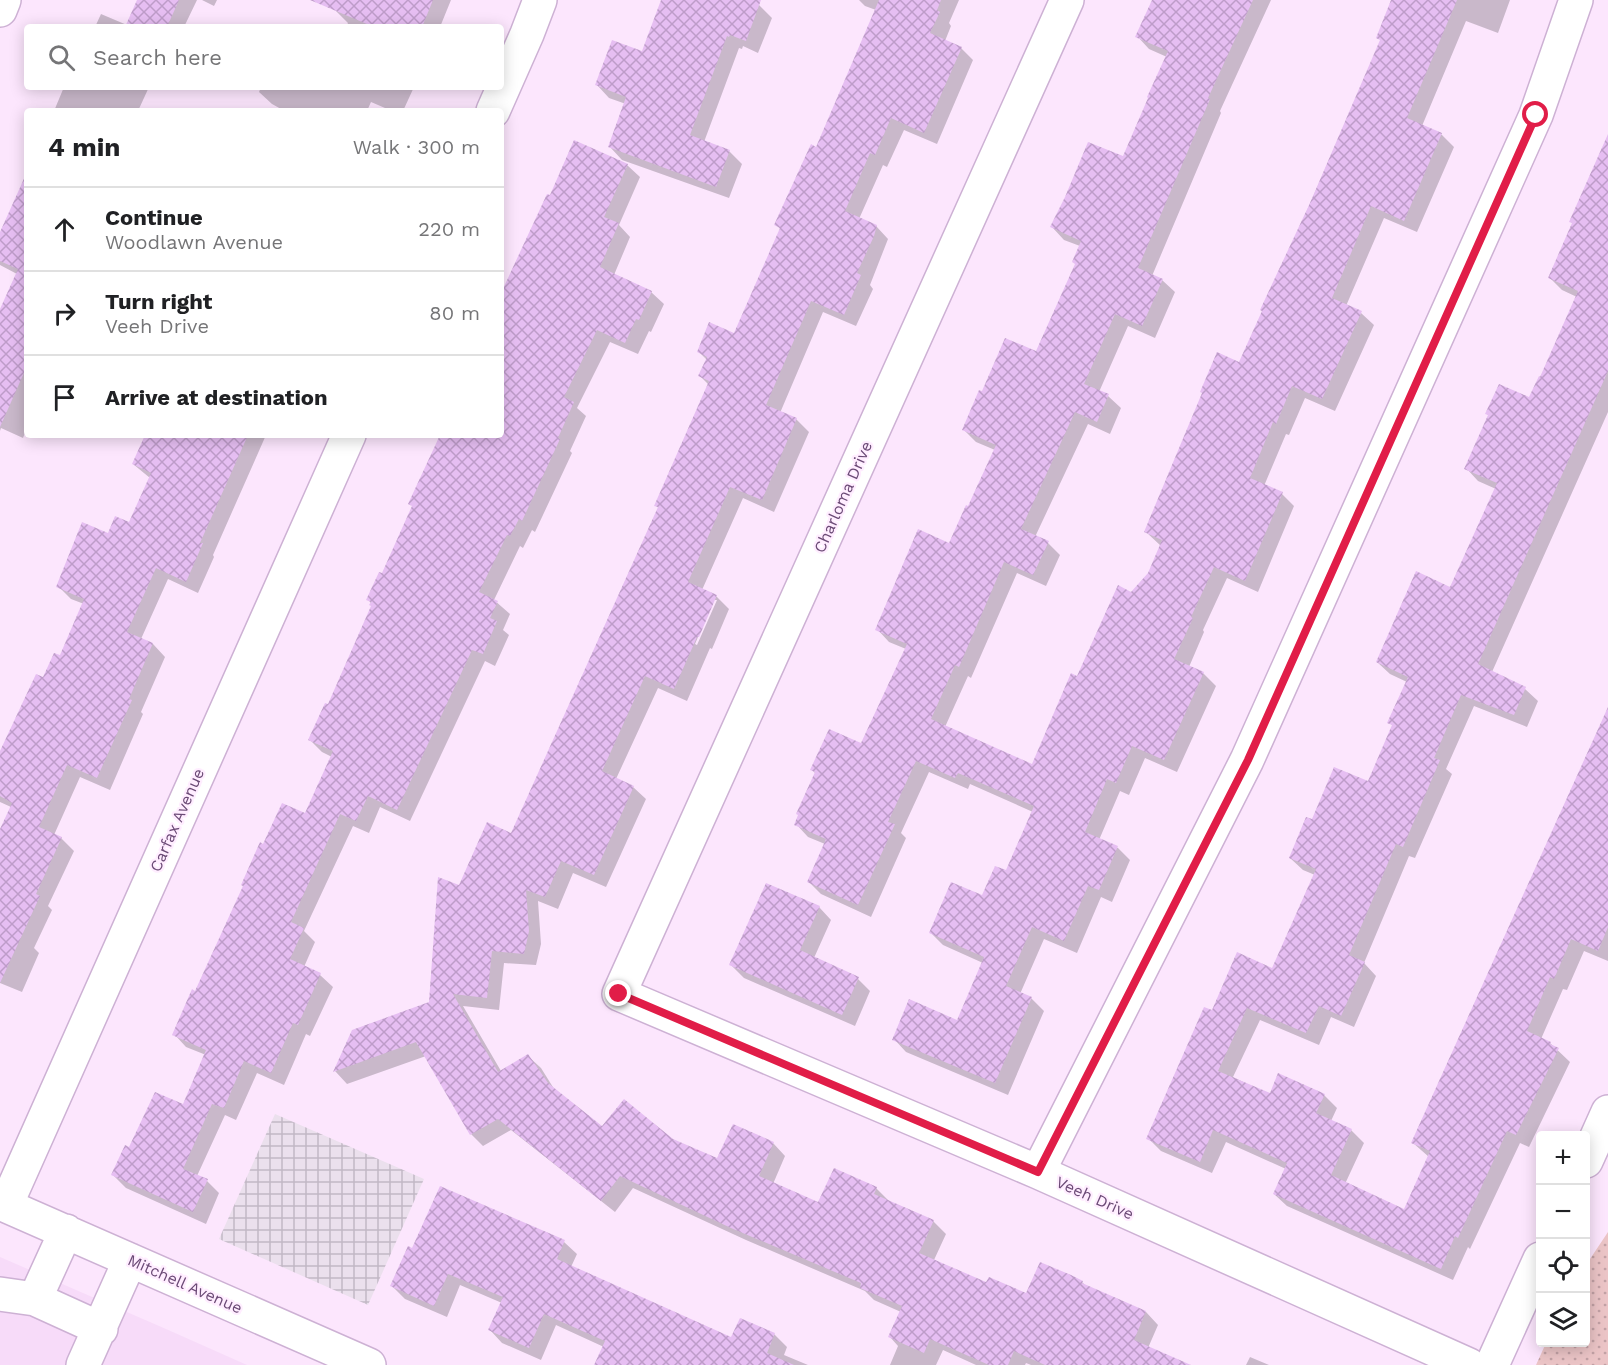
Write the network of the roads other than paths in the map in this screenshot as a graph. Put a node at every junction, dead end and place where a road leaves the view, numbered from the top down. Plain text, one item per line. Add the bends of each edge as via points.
1 (4, 0) edge
2 (540, 0) edge
3 (1066, 0) edge
4 (1576, 0) edge
5 (0, 10) edge
6 (504, 86) edge
7 (502, 90) edge
8 (494, 108) edge
9 (348, 438) edge
10 (619, 994) joint
11 (1608, 1112) edge
12 (1590, 1152) edge
13 (1038, 1172) junction
14 (3, 1204) edge
15 (66, 1231) junction
16 (130, 1260) junction
17 (1536, 1269) edge
18 (0, 1294) edge
19 (35, 1299) junction
20 (101, 1329) junction
21 (83, 1365) edge
22 (369, 1365) edge
23 (1469, 1365) edge
24 (1492, 1365) edge

1 - 5 street
2 - 6 street
3 - 10 street, Charloma Drive
4 - 13 street via 1536,115 1248,760
7 - 8 street
9 - 14 street, Carfax Avenue
10 - 13 street, Veeh Drive
11 - 12 street
13 - 23 street, Veeh Drive
14 - 15 street, Mitchell Avenue
15 - 16 street, Mitchell Avenue
15 - 19 street
16 - 20 street
16 - 22 street, Mitchell Avenue
17 - 24 street
18 - 19 street
19 - 20 street
20 - 21 street

